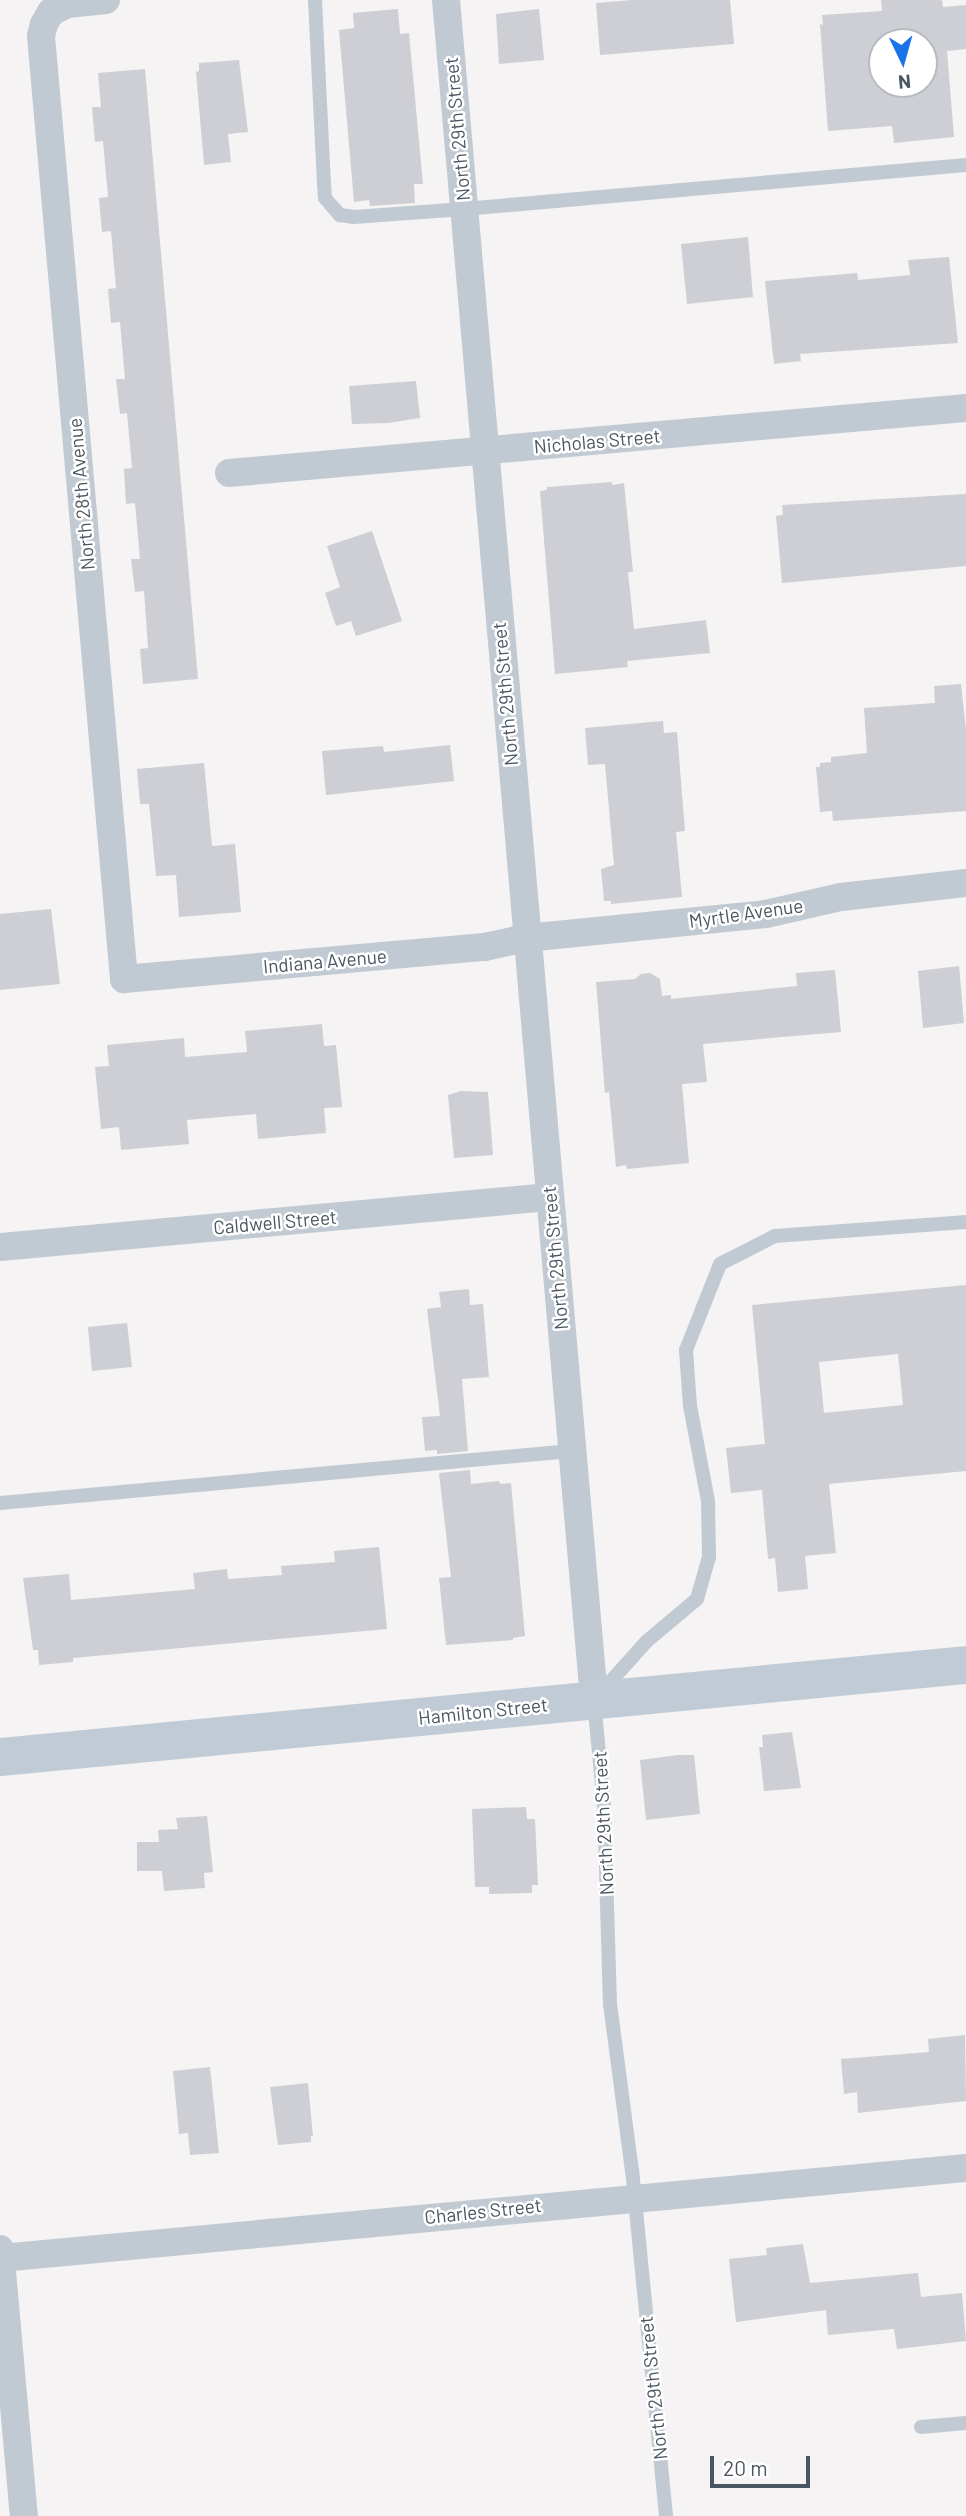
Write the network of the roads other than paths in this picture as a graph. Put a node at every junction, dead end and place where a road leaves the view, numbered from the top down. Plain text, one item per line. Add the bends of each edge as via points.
1 (106, 0) edge
2 (315, 0) edge
3 (446, 0) edge
4 (966, 164) edge
5 (464, 209) junction
6 (966, 408) edge
7 (484, 451) junction
8 (229, 473) dead end
9 (966, 883) edge
10 (526, 938) junction
11 (124, 979) joint
12 (549, 1197) junction
13 (966, 1222) edge
14 (0, 1247) edge
15 (571, 1451) junction
16 (0, 1503) edge
17 (966, 1664) edge
18 (594, 1700) junction
19 (0, 1758) edge
20 (966, 2168) edge
21 (635, 2197) junction
22 (0, 2249) edge
23 (1, 2258) edge
24 (966, 2423) edge
25 (921, 2427) dead end
26 (24, 2516) edge
27 (666, 2516) edge

1 - 11 street, North 28th Avenue via 67,4 51,12 41,36
2 - 5 lane via 325,198 331,207 340,215 354,217
3 - 5 street, North 29th Street
4 - 5 lane
5 - 7 street, North 29th Street
6 - 7 street, Nicholas Street
7 - 8 street, Nicholas Street
7 - 10 street, North 29th Street
9 - 10 street, Myrtle Avenue via 841,897 766,914
10 - 11 street, Indiana Avenue via 485,947
10 - 12 street, North 29th Street
12 - 14 street, Caldwell Street
12 - 15 street, North 29th Street
13 - 18 lane via 775,1236 720,1264 686,1350 690,1406 708,1501 709,1558 697,1599 647,1641
15 - 16 lane
15 - 18 street, North 29th Street
17 - 18 main road, Hamilton Street
18 - 19 main road, Hamilton Street
18 - 21 lane, North 29th Street via 604,1818 610,2005
20 - 21 street, Charles Street
21 - 23 street, Charles Street
21 - 27 lane, North 29th Street
22 - 23 street
23 - 26 street
24 - 25 lane

